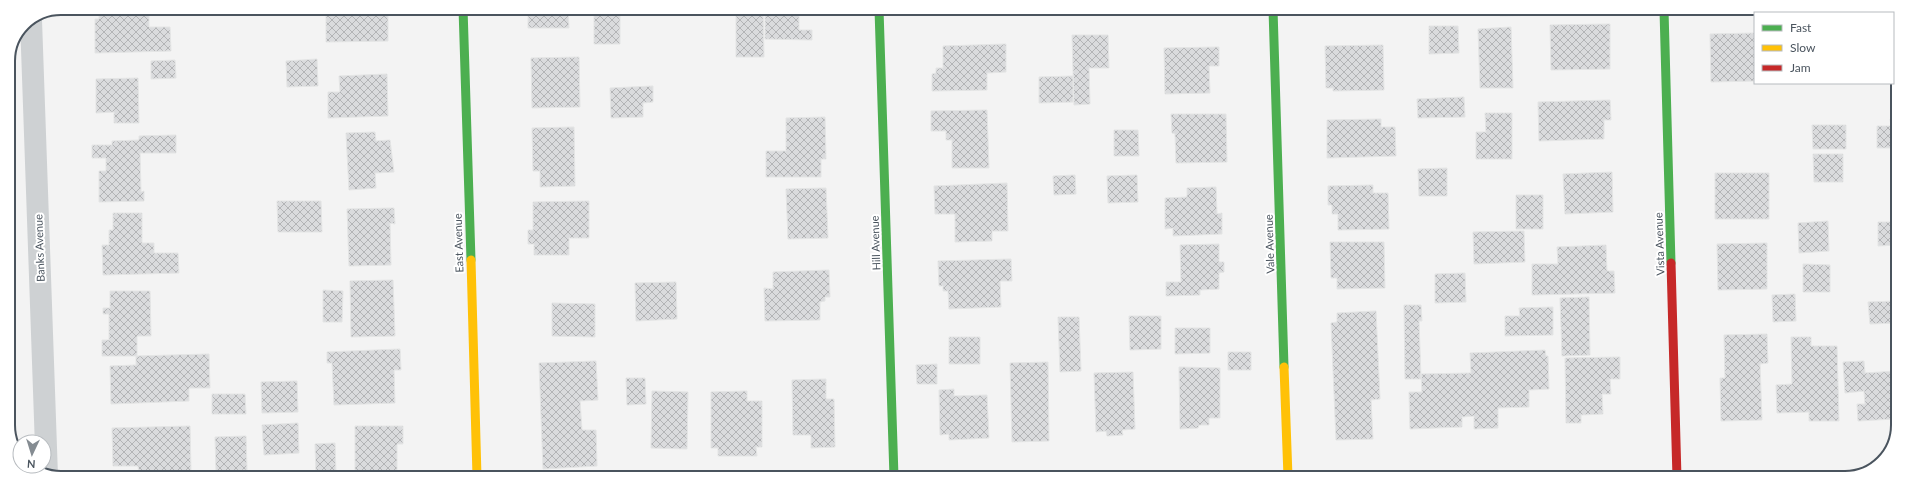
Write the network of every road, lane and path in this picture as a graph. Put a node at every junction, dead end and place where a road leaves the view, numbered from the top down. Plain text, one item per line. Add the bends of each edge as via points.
1 (463, 15) edge
2 (879, 15) edge
3 (1273, 15) edge
4 (1664, 15) edge
5 (31, 26) edge
6 (47, 469) edge
7 (477, 471) edge
8 (894, 471) edge
9 (1288, 471) edge
10 (1677, 471) edge

1 - 7 street, East Avenue
2 - 8 street, Hill Avenue
3 - 9 street, Vale Avenue
4 - 10 street, Vista Avenue
5 - 6 street, Banks Avenue

